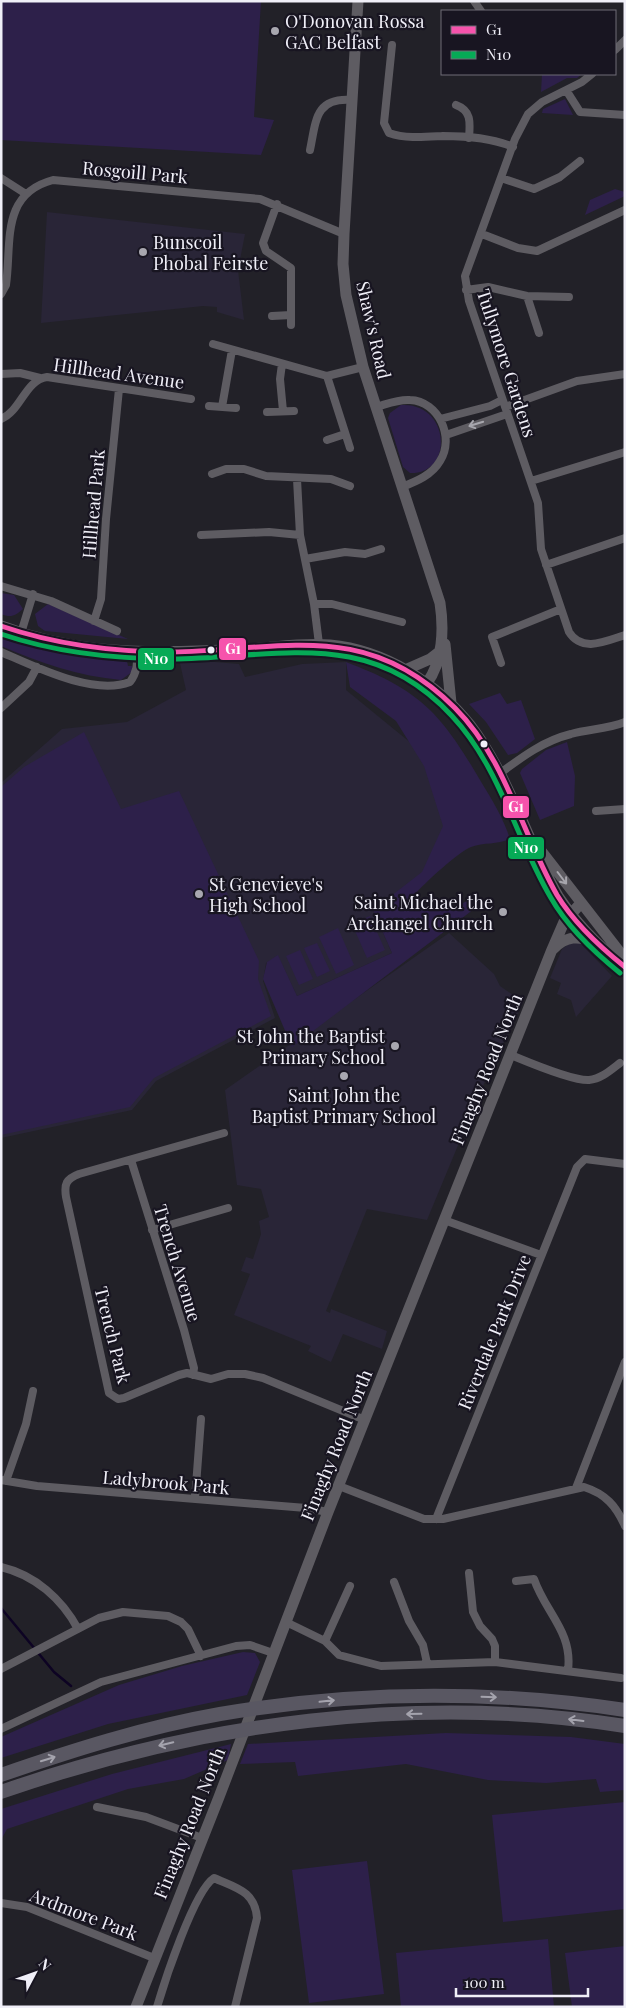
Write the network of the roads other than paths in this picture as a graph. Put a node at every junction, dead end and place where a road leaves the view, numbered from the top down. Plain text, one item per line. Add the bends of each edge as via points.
1 (358, 1) edge
2 (625, 40) edge
3 (392, 45) dead end
4 (616, 49) edge
5 (590, 75) edge
6 (566, 90) junction
7 (352, 100) junction
8 (456, 105) dead end
9 (625, 115) edge
10 (469, 138) junction
11 (513, 147) junction
12 (310, 150) dead end
13 (580, 161) dead end
14 (1, 178) edge
15 (501, 178) junction
16 (26, 194) junction
17 (277, 204) junction
18 (625, 210) edge
19 (344, 234) junction
20 (482, 234) junction
21 (5, 240) edge
22 (466, 290) junction
23 (1, 294) edge
24 (527, 296) junction
25 (569, 297) dead end
26 (291, 315) junction
27 (272, 316) dead end
28 (291, 325) dead end
29 (539, 333) dead end
30 (213, 344) dead end
31 (232, 350) junction
32 (282, 364) junction
33 (363, 366) junction
34 (1, 374) edge
35 (625, 374) edge
36 (327, 376) junction
37 (40, 378) junction
38 (119, 389) junction
39 (191, 399) dead end
40 (209, 406) dead end
41 (222, 407) junction
42 (376, 407) junction
43 (505, 407) junction
44 (236, 408) dead end
45 (283, 411) junction
46 (294, 411) dead end
47 (267, 412) dead end
48 (1, 419) edge
49 (440, 419) junction
50 (345, 434) junction
51 (446, 435) junction
52 (327, 440) dead end
53 (350, 448) dead end
54 (625, 452) edge
55 (212, 474) dead end
56 (297, 479) junction
57 (530, 481) junction
58 (350, 486) dead end
59 (402, 487) junction
60 (201, 535) dead end
61 (300, 535) junction
62 (625, 538) edge
63 (381, 549) dead end
64 (305, 559) junction
65 (546, 565) junction
66 (1, 586) edge
67 (33, 594) junction
68 (314, 604) junction
69 (561, 610) junction
70 (94, 621) junction
71 (402, 622) dead end
72 (443, 625) junction
73 (1, 626) edge
74 (118, 631) dead end
75 (21, 633) junction
76 (624, 637) edge
77 (319, 644) junction
78 (137, 651) junction
79 (1, 652) edge
80 (439, 652) junction
81 (501, 663) dead end
82 (37, 667) junction
83 (404, 670) junction
84 (427, 683) junction
85 (450, 703) junction
86 (1, 708) edge
87 (625, 722) edge
88 (499, 774) junction
89 (625, 809) edge
90 (596, 811) dead end
91 (532, 840) junction
92 (581, 904) junction
93 (570, 913) junction
94 (603, 947) junction
95 (551, 952) junction
96 (625, 959) edge
97 (625, 967) edge
98 (511, 1055) junction
99 (620, 1063) dead end
100 (224, 1133) dead end
101 (131, 1160) junction
102 (625, 1164) edge
103 (228, 1208) dead end
104 (444, 1220) junction
105 (152, 1230) junction
106 (541, 1255) junction
107 (625, 1362) edge
108 (194, 1375) junction
109 (33, 1391) dead end
110 (200, 1419) dead end
111 (365, 1420) junction
112 (4, 1481) edge
113 (339, 1486) junction
114 (576, 1488) junction
115 (195, 1500) junction
116 (328, 1512) junction
117 (436, 1519) junction
118 (625, 1526) edge
119 (1, 1567) edge
120 (469, 1572) dead end
121 (516, 1581) dead end
122 (394, 1582) dead end
123 (350, 1586) dead end
124 (286, 1622) junction
125 (78, 1629) junction
126 (324, 1641) junction
127 (273, 1653) junction
128 (201, 1656) junction
129 (496, 1662) junction
130 (427, 1663) junction
131 (1, 1670) edge
132 (568, 1670) junction
133 (621, 1678) dead end
134 (625, 1710) edge
135 (625, 1726) edge
136 (1, 1729) edge
137 (1, 1774) edge
138 (1, 1792) edge
139 (97, 1807) dead end
140 (202, 1838) junction
141 (1, 1903) edge
142 (154, 1958) junction
143 (136, 2007) edge
144 (157, 2007) edge
145 (235, 2007) edge

1 - 7 street, Shaw's Road
2 - 4 street
3 - 10 street via 385,129 394,135
5 - 6 street, Tullymore Gardens
6 - 9 street via 580,112
6 - 11 street, Tullymore Gardens via 534,107 520,127
7 - 12 street via 333,100 321,109
7 - 19 street, Shaw's Road
8 - 10 street via 463,107 470,117
10 - 11 street
11 - 15 street, Tullymore Gardens
13 - 15 street via 560,177 534,189
14 - 16 street
15 - 20 street, Tullymore Gardens
16 - 17 street, Rosgoill Park via 44,182 61,180 243,197
16 - 21 street, Rosgoill Park via 13,214
17 - 19 street, Rosgoill Park
17 - 26 street via 263,243 266,251 291,268
18 - 20 street via 537,251 518,248
19 - 33 street, Shaw's Road via 346,295
20 - 22 street, Tullymore Gardens via 465,276
21 - 23 street, Rosgoill Park via 8,268
22 - 24 street via 488,287
22 - 43 street, Tullymore Gardens
24 - 25 street
24 - 29 street
26 - 27 street
26 - 28 street
30 - 31 street
31 - 32 street
31 - 41 street
32 - 36 street
32 - 45 street
33 - 36 street
33 - 42 street, Shaw's Road
34 - 37 street via 20,373
35 - 43 street via 577,381
36 - 50 street
37 - 38 street, Hillhead Avenue via 53,377
37 - 48 street, Hillhead Avenue via 12,413
38 - 39 street, Hillhead Avenue
38 - 70 street, Hillhead Park via 100,599
40 - 41 street
41 - 44 street
42 - 49 street via 410,400 424,404
42 - 59 street, Shaw's Road
43 - 49 street via 490,406
43 -> 51 street
43 - 57 street, Tullymore Gardens
45 - 46 street
45 - 47 street
49 - 51 street
50 - 52 street
50 - 53 street
51 - 59 street via 444,454 437,466 427,475
54 - 57 street
55 - 56 street via 226,469 244,469 266,476
56 - 58 street via 331,479
56 - 61 street
57 - 65 street, Tullymore Gardens via 538,503 539,540
59 - 72 street, Shaw's Road via 438,590
60 - 61 street via 269,532
61 - 64 street
62 - 65 street
63 - 64 street via 365,554 345,552
64 - 68 street
65 - 69 street, Tullymore Gardens
66 - 67 street
67 - 70 street
67 - 75 street
68 - 71 street via 332,604
68 - 77 street
69 - 76 street, Tullymore Gardens via 575,640 585,644
69 - 81 street via 492,637
70 - 74 street
72 - 80 street, Shaw's Road
72 - 85 street, Shaw's Road
73 - 75 street
75 - 78 street via 81,648
77 - 78 street
77 - 83 street via 368,654
78 - 82 street via 137,670 130,682 123,684 91,684
79 - 82 street
80 - 83 street
80 - 84 street, Shaw's Road via 436,668
82 - 86 street via 29,682
83 - 84 street
84 - 85 street
85 - 88 street via 471,726
87 - 88 street via 546,742
88 - 91 street
89 - 90 street
91 -> 92 street
91 - 93 street via 549,880
92 - 93 street, Finaghy Road North
92 - 96 street
93 - 94 street
93 - 95 street, Finaghy Road North
94 - 95 street via 581,937 572,937
94 - 97 street
95 - 98 street, Finaghy Road North
98 - 99 street via 549,1070 589,1080 602,1076
98 - 104 street, Finaghy Road North
100 - 101 street, Trench Park
101 - 105 street, Trench Avenue
101 - 108 street, Trench Park via 79,1174 65,1184 107,1387 113,1396 124,1398 179,1375
102 - 106 street, Riverdale Park Drive via 585,1159 577,1167
103 - 105 street
104 - 106 street
104 - 111 street, Finaghy Road North
105 - 108 street, Trench Avenue via 184,1330
106 - 117 street, Riverdale Park Drive
107 - 114 street
108 - 111 street, Trench Park via 211,1379 228,1374 263,1378
109 - 112 street via 26,1424
110 - 115 street
111 - 113 street, Finaghy Road North
112 - 115 street, Ladybrook Park
113 - 116 street, Finaghy Road North
113 - 117 street via 424,1519
114 - 117 street
114 - 118 street via 590,1489 611,1502
115 - 116 street, Ladybrook Park
116 - 124 street, Finaghy Road North
119 - 125 street via 16,1570 39,1583 62,1605
120 - 129 street via 474,1612 480,1626 492,1639
121 - 132 street via 534,1579 541,1598 554,1614 569,1651
122 - 130 street via 403,1608 423,1645
123 - 126 street
124 - 126 street
124 - 127 street, Finaghy Road North
125 - 128 street via 99,1618 123,1612 168,1616 188,1629
125 - 131 street
126 - 130 street via 339,1655 357,1661 381,1666
127 - 128 street via 250,1645
127 - 140 street, Finaghy Road North
128 - 136 street via 101,1682
129 - 130 street
129 - 132 street
132 - 133 street
137 -> 134 highway via 117,1738 220,1714 279,1706 349,1699 453,1696 509,1698
135 -> 138 highway via 555,1717 365,1716 214,1734 134,1752
139 - 140 street via 146,1818
140 - 142 street, Finaghy Road North
141 - 142 street, Ardmore Park via 27,1907
142 - 143 street, Finaghy Road North
144 - 145 street via 162,1986 202,1890 214,1878 248,1894 256,1909 257,1918

